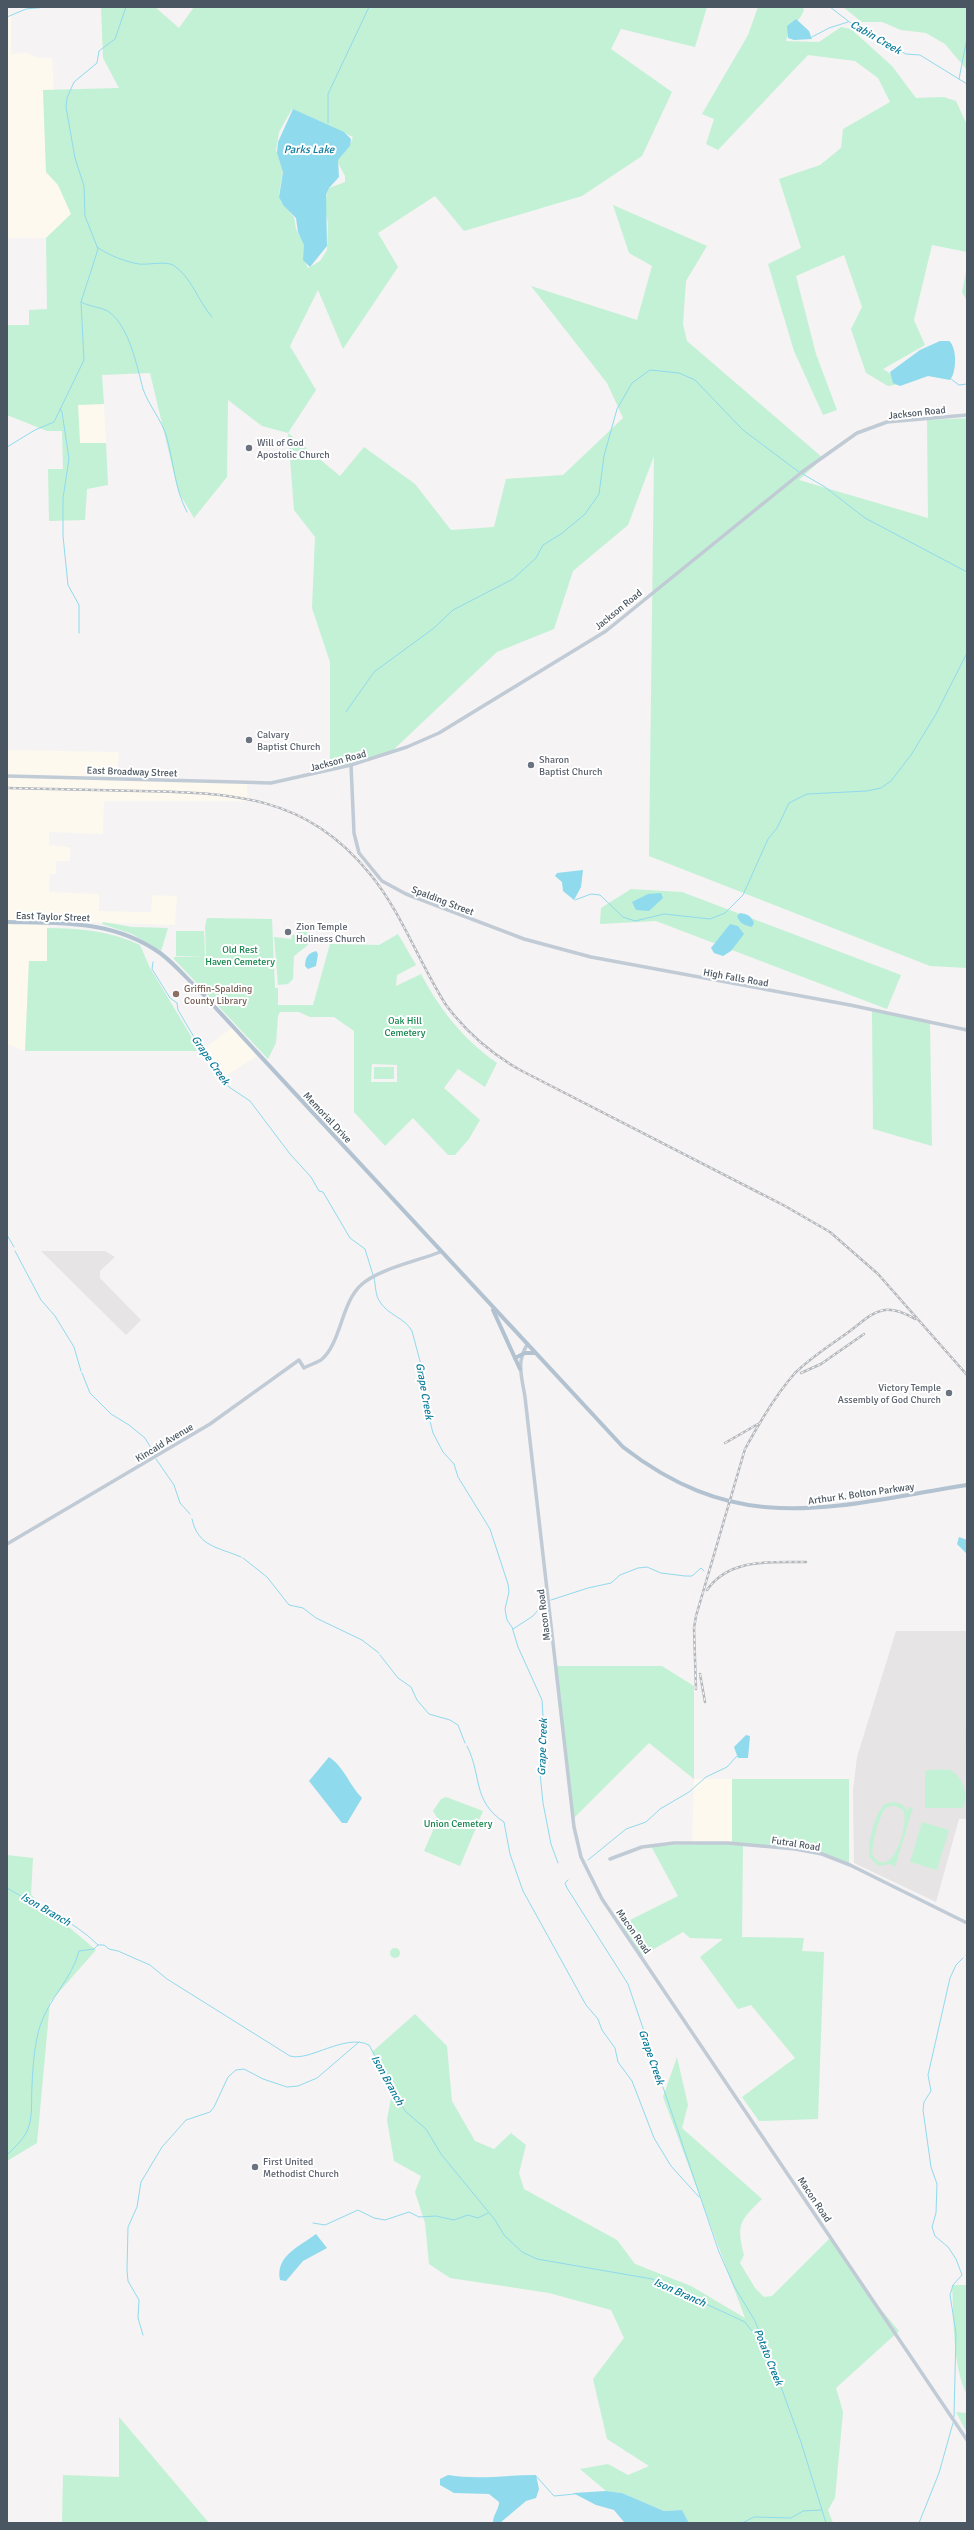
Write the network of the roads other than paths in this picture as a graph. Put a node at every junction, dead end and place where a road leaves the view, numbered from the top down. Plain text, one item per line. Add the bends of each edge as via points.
1 (967, 415) edge
2 (351, 765) junction
3 (7, 776) edge
4 (256, 782) joint
5 (7, 922) edge
6 (99, 926) joint
7 (504, 932) joint
8 (967, 1030) edge
9 (440, 1252) junction
10 (492, 1308) junction
11 (527, 1345) junction
12 (534, 1353) junction
13 (515, 1358) junction
14 (520, 1358) junction
15 (520, 1369) junction
16 (967, 1485) edge
17 (7, 1544) edge
18 (610, 1859) dead end
19 (967, 1923) edge
20 (967, 2440) edge

1 - 2 main road, Jackson Road via 887,422 857,433 802,472 606,631 432,736
2 - 4 main road, Jackson Road via 284,781
2 - 7 main road, Spalding Street via 354,833 359,853 378,877 406,894
3 - 4 main road, East Broadway Street
5 - 6 main road, East Taylor Street
6 - 9 main road, Memorial Drive via 143,942 180,971
7 - 8 main road, High Falls Road via 624,965 850,1005
9 - 10 main road, Memorial Drive
9 - 17 main road, Kincaid Avenue via 372,1277 360,1285 346,1308 327,1353 321,1360 304,1368 299,1360 210,1424
10 - 11 main road, Memorial Drive
10 - 13 main road
11 - 12 main road, Arthur K. Bolton Parkway
11 - 14 main road, Macon Road
12 - 14 main road via 525,1353
12 - 16 main road, Arthur K. Bolton Parkway via 623,1447 642,1462 674,1481 730,1502 763,1508 798,1510 846,1505
13 - 14 main road
13 - 15 main road
14 - 15 main road, Macon Road
15 - 20 main road, Macon Road via 574,1827 581,1857 602,1899
18 - 19 main road, Futral Road via 642,1847 674,1843 728,1843 801,1850 822,1854 850,1865

